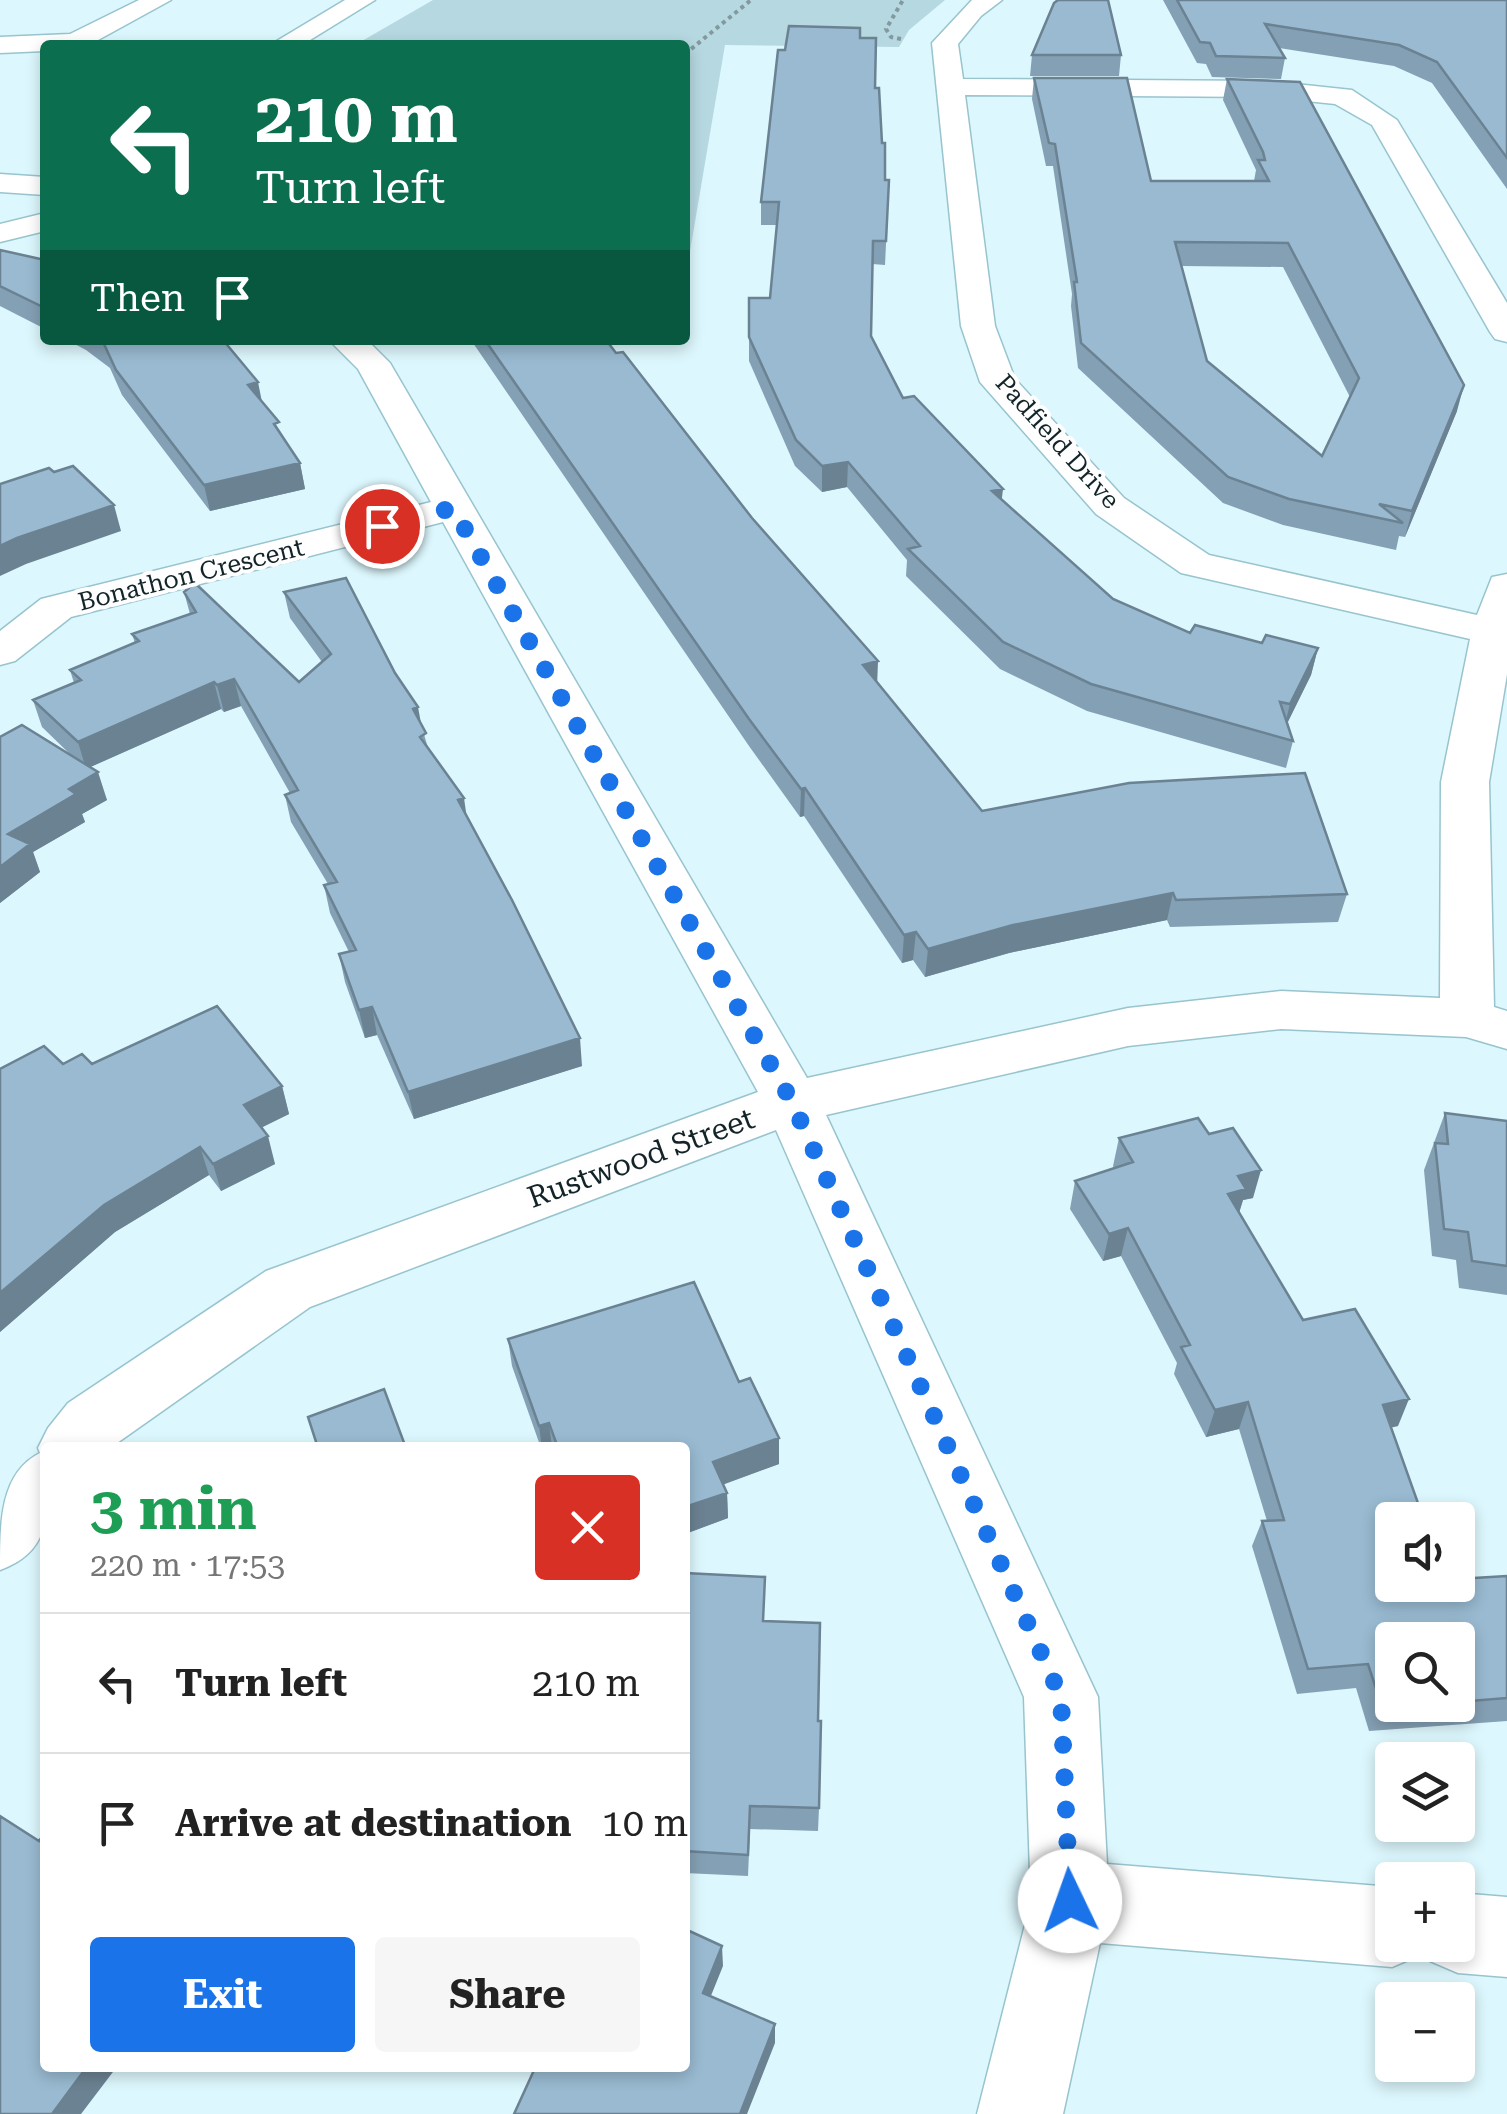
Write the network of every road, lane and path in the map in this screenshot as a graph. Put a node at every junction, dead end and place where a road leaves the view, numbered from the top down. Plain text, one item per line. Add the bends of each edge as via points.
1 (160, 0) edge
2 (363, 0) edge
3 (750, 0) edge
4 (903, 0) edge
5 (990, 0) edge
6 (79, 40) edge
7 (292, 40) edge
8 (907, 40) dead end
9 (40, 44) edge
10 (0, 45) edge
11 (690, 50) edge
12 (40, 60) edge
13 (15, 72) dead end
14 (951, 87) junction
15 (40, 170) edge
16 (4, 183) edge
17 (40, 186) edge
18 (1507, 332) edge
19 (352, 345) edge
20 (453, 508) junction
21 (1500, 609) edge
22 (0, 652) edge
23 (1487, 1024) edge
24 (792, 1102) junction
25 (76, 1442) edge
26 (40, 1487) edge
27 (0, 1539) edge
28 (1070, 1901) junction
29 (1375, 1927) edge
30 (1475, 1934) edge
31 (1507, 1937) edge
32 (1020, 2114) edge

1 - 6 street
2 - 7 street
3 - 11 path
4 - 8 path via 886,30
5 - 14 street, Padfield Drive via 945,44
9 - 10 street
12 - 13 street
14 - 18 street via 1266,89 1342,96 1383,120
14 - 21 street, Padfield Drive via 978,326 998,382 1110,506 1195,564
15 - 16 street
16 - 17 street
19 - 20 street via 372,363
20 - 22 street, Bonathon Crescent via 56,608
20 - 24 street
21 - 23 street via 1465,782
23 - 24 street, Rustwood Street via 1281,1010 1128,1027
24 - 25 street, Rustwood Street via 288,1289 90,1423
24 - 28 street via 1061,1697
26 - 27 street
28 - 29 street
28 - 32 street
30 - 31 street

